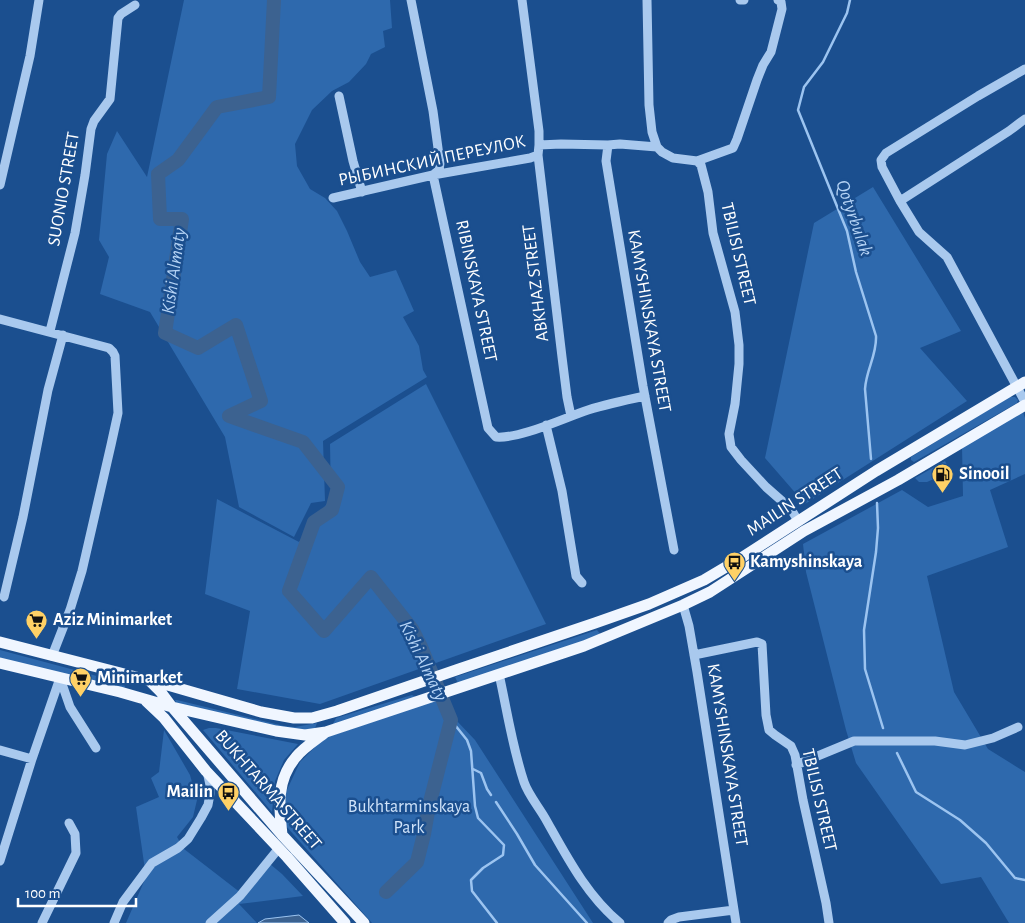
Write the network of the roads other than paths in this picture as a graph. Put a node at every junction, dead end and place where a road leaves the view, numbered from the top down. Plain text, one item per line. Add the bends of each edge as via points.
1 (39, 0) edge
2 (411, 0) edge
3 (522, 0) edge
4 (646, 0) edge
5 (778, 0) edge
6 (135, 5) dead end
7 (1025, 69) edge
8 (339, 96) dead end
9 (1025, 119) edge
10 (539, 145) junction
11 (608, 145) junction
12 (658, 148) junction
13 (538, 155) junction
14 (698, 160) junction
15 (433, 176) junction
16 (0, 185) edge
17 (362, 192) junction
18 (333, 198) dead end
19 (900, 200) junction
20 (0, 319) edge
21 (50, 331) junction
22 (63, 335) junction
23 (1021, 385) edge
24 (645, 396) junction
25 (1025, 403) edge
26 (571, 416) junction
27 (546, 425) junction
28 (905, 453) junction
29 (918, 468) junction
30 (798, 521) junction
31 (674, 550) dead end
32 (582, 582) dead end
33 (4, 597) dead end
34 (683, 605) junction
35 (0, 642) edge
36 (694, 655) junction
37 (52, 656) junction
38 (0, 663) edge
39 (498, 674) junction
40 (60, 678) junction
41 (147, 680) junction
42 (208, 697) junction
43 (145, 700) junction
44 (172, 706) junction
45 (183, 713) junction
46 (1018, 727) dead end
47 (326, 732) junction
48 (177, 735) junction
49 (96, 748) dead end
50 (0, 750) edge
51 (32, 759) junction
52 (796, 765) junction
53 (206, 771) junction
54 (69, 823) dead end
55 (282, 835) junction
56 (279, 848) junction
57 (0, 861) edge
58 (734, 910) junction
59 (42, 923) edge
60 (114, 923) edge
61 (210, 923) edge
62 (345, 923) edge
63 (364, 923) edge
64 (620, 923) edge
65 (668, 923) edge
66 (736, 923) edge
67 (829, 923) edge

1 - 16 street via 30,56
2 - 15 street, RIBINSKAYA STREET via 440,163
3 - 10 street, ABKHAZ STREET
4 - 12 street via 649,105 652,132
5 - 14 street via 782,9 771,52 756,80 738,139 733,148
6 - 21 street, SUONIO STREET via 118,18 110,99 91,129 75,233
7 - 19 street via 886,153 881,160 882,167
8 - 17 street
9 - 19 street
10 - 11 street
10 - 13 street, ABKHAZ STREET
11 - 12 street
11 - 24 street, KAMYSHINSKAYA STREET via 606,161
12 - 14 street via 672,158
13 - 15 street, РЫБИНСКИЙ ПЕРЕУЛОК
13 - 26 street, ABKHAZ STREET
14 - 30 street, TBILISI STREET via 708,192 713,233 735,312 738,337 739,364 729,434 731,447 766,487 791,509
15 - 17 street, РЫБИНСКИЙ ПЕРЕУЛОК
15 - 27 street, RIBINSKAYA STREET via 488,428 496,437 506,438
17 - 18 street, РЫБИНСКИЙ ПЕРЕУЛОК
19 - 23 street via 919,232 947,257
20 - 21 street
21 - 22 street
22 - 33 street via 48,390
22 - 37 street via 113,352 118,413 82,571
23 - 25 street
23 - 28 main road, MAILIN STREET
24 - 26 street, RIBINSKAYA STREET
24 - 31 street, KAMYSHINSKAYA STREET
25 - 29 main road, MAILIN STREET
26 - 27 street, RIBINSKAYA STREET
27 - 32 street via 562,491 576,576
28 - 29 main road via 906,464
28 - 30 main road, MAILIN STREET
29 - 34 main road, MAILIN STREET
30 - 42 main road, MAILIN STREET via 687,588 337,712 294,718
34 - 36 street, KAMYSHINSKAYA STREET
34 - 39 main road, MAILIN STREET via 584,646
35 - 37 main road
36 - 52 street, TBILISI STREET via 757,642 762,644 769,730 791,746
36 - 58 street, KAMYSHINSKAYA STREET
37 - 41 main road
38 - 40 main road
39 - 47 main road, MAILIN STREET
39 - 64 street via 512,743 525,784 592,895
40 - 43 main road
40 - 49 street via 70,707
40 - 51 street
41 - 42 main road
41 - 44 main road
42 - 45 main road via 194,702
43 - 44 main road
43 - 48 main road, BUKHTARMA STREET
44 - 45 main road
45 - 47 main road via 305,735
45 - 48 main road
45 - 55 main road, BUKHTARMA STREET
46 - 52 street via 965,745 935,741 854,741
47 - 55 main road via 302,751 288,768 280,791
48 - 53 main road, BUKHTARMA STREET
50 - 51 street
51 - 57 street
52 - 67 street, TBILISI STREET
53 - 56 main road, BUKHTARMA STREET
53 - 60 street via 210,785 208,805 188,840 152,863 122,902
54 - 59 street via 75,834 76,852
55 - 63 main road, BUKHTARMA STREET
56 - 61 street via 240,896
56 - 62 main road, BUKHTARMA STREET
58 - 65 street via 679,917
58 - 66 street, KAMYSHINSKAYA STREET

